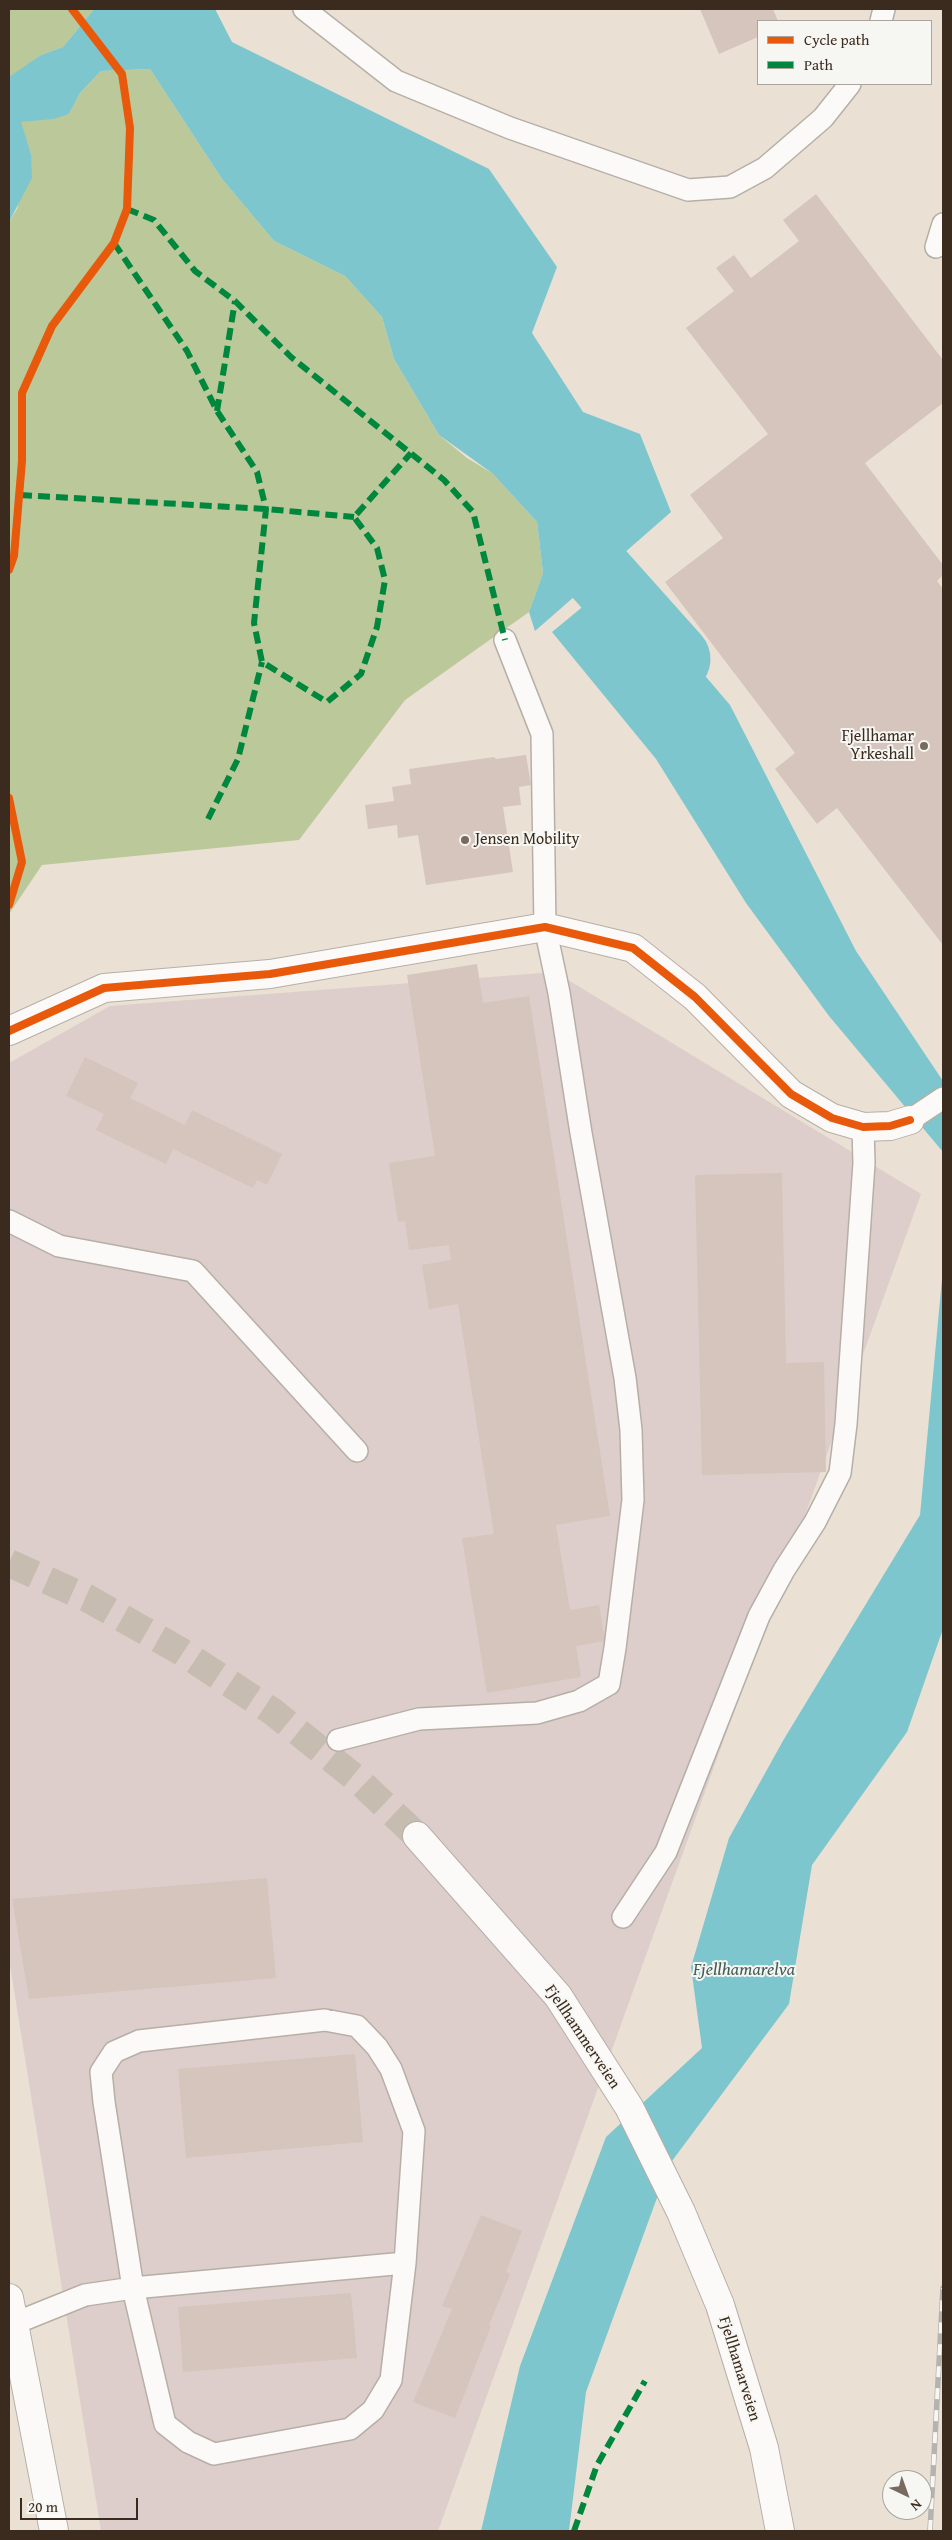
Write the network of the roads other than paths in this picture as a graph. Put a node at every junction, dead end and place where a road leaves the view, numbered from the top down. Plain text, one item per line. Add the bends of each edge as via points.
1 (304, 9) edge
2 (849, 85) edge
3 (943, 224) edge
4 (936, 247) dead end
5 (505, 640) dead end
6 (545, 927) junction
7 (9, 1031) edge
8 (943, 1098) edge
9 (910, 1120) joint
10 (863, 1126) junction
11 (9, 1222) edge
12 (357, 1451) dead end
13 (338, 1740) dead end
14 (417, 1836) tunnel mouth
15 (624, 1917) dead end
16 (681, 2212) joint
17 (405, 2263) junction
18 (133, 2288) junction
19 (9, 2298) edge
20 (11, 2325) edge
21 (54, 2531) edge
22 (780, 2531) edge

1 - 2 lane via 396,81 510,128 688,190 730,187 765,168 823,118
3 - 4 lane
5 - 6 lane via 542,734
6 - 7 main road via 270,974 104,988
6 - 10 main road via 633,948 695,997 791,1094 832,1118
6 - 13 lane via 625,1378 631,1430 633,1500 609,1684 580,1701 537,1713 419,1719
8 - 9 lane
9 - 10 main road via 890,1126
10 - 15 lane via 864,1163 840,1473 759,1616 666,1852
11 - 12 lane via 59,1246 193,1270
14 - 16 main road, Fjellhammerveien via 558,1996 629,2106
16 - 22 main road, Fjellhamarveien via 723,2315 764,2448
17 - 18 lane
17 - 18 lane via 391,2380 373,2410 350,2429 214,2454 188,2442 165,2424
17 - 18 lane via 414,2131 391,2069 377,2047 357,2026 325,2020 139,2041 114,2052 102,2072 104,2102
18 - 20 lane via 85,2295
19 - 20 main road
20 - 21 main road

